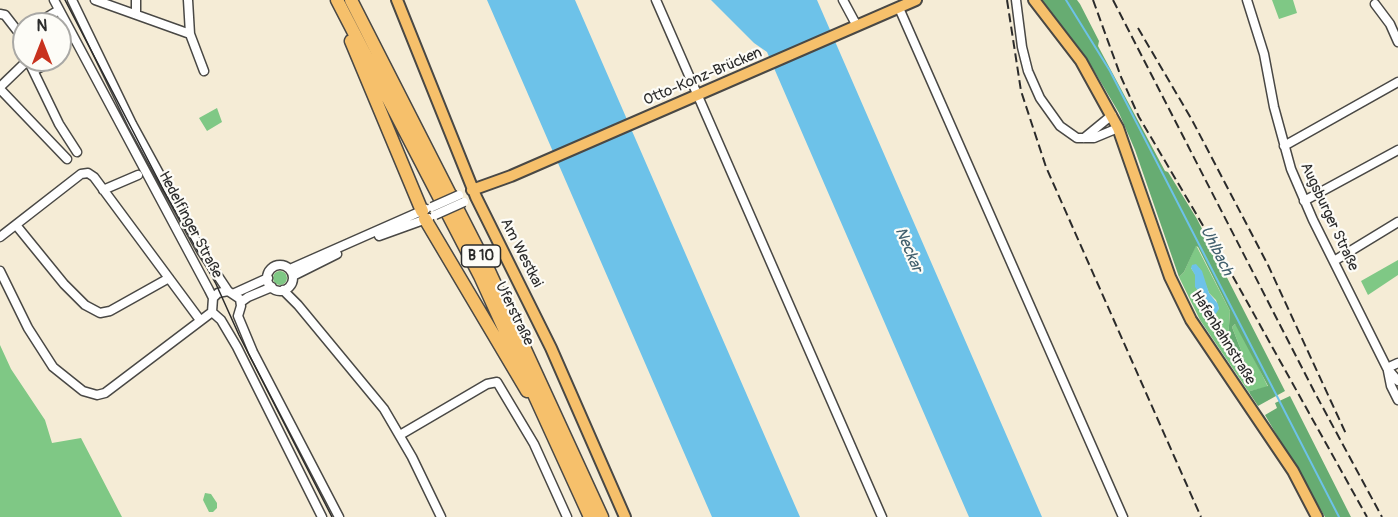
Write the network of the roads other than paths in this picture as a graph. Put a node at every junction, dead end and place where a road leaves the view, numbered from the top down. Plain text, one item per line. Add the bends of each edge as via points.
1 (54, 0) edge
2 (73, 0) edge
3 (95, 0) edge
4 (136, 0) edge
5 (188, 0) edge
6 (337, 0) edge
7 (351, 0) edge
8 (397, 0) edge
9 (656, 0) edge
10 (843, 0) edge
11 (1016, 0) edge
12 (1247, 0) edge
13 (1035, 1) edge
14 (909, 3) edge
15 (1375, 4) dead end
16 (59, 10) junction
17 (56, 12) edge
18 (0, 14) edge
19 (136, 14) junction
20 (344, 14) junction
21 (12, 25) edge
22 (852, 28) junction
23 (190, 34) junction
24 (1398, 42) edge
25 (204, 71) dead end
26 (16, 72) edge
27 (36, 72) edge
28 (1398, 82) edge
29 (0, 88) edge
30 (698, 95) junction
31 (4, 100) edge
32 (1112, 116) junction
33 (1118, 128) junction
34 (1084, 138) junction
35 (1284, 146) junction
36 (1398, 150) edge
37 (76, 152) dead end
38 (67, 159) dead end
39 (138, 175) dead end
40 (103, 190) junction
41 (474, 194) junction
42 (1304, 201) junction
43 (428, 213) junction
44 (1398, 222) edge
45 (16, 225) junction
46 (0, 237) edge
47 (1334, 261) junction
48 (0, 271) edge
49 (291, 273) junction
50 (169, 278) junction
51 (270, 283) junction
52 (287, 288) junction
53 (231, 292) junction
54 (213, 298) junction
55 (241, 302) junction
56 (212, 312) junction
57 (238, 316) junction
58 (200, 320) junction
59 (222, 320) junction
60 (1398, 363) edge
61 (1387, 368) junction
62 (1398, 381) edge
63 (1398, 400) edge
64 (539, 401) junction
65 (400, 435) junction
66 (322, 517) edge
67 (339, 517) edge
68 (441, 517) edge
69 (567, 517) edge
70 (590, 517) edge
71 (602, 517) edge
72 (625, 517) edge
73 (882, 517) edge
74 (1122, 517) edge
75 (1317, 517) edge

1 - 16 street, Hedelfinger Straße
2 - 53 street, Hedelfinger Straße via 137,133 203,254
3 - 19 street
4 - 19 street
5 - 23 street
6 - 20 highway, Uferstraße / B 10
7 - 71 highway, Uferstraße / B 10 via 489,271
8 - 41 main road, Am Westkai
9 - 30 street
10 - 22 street
11 - 34 street via 1022,47 1040,98 1060,126 1070,135
12 - 35 street, Augsburger Straße via 1264,54
13 - 32 main road, Hafenbahnstraße via 1081,61
14 - 22 main road, Otto-Konz-Brücken
14 - 74 street
15 - 24 street
16 - 17 street
16 - 54 street, Hedelfinger Straße
18 - 21 street
19 - 23 street
20 - 43 highway, B 10 via 344,24
20 - 64 highway, Uferstraße / B 10 via 480,276
22 - 30 main road, Otto-Konz-Brücken
23 - 25 street
26 - 29 street
27 - 37 street
28 - 35 street
29 - 31 street
30 - 41 main road, Otto-Konz-Brücken
30 - 73 street
31 - 38 street
32 - 33 main road, Hafenbahnstraße
32 - 34 street
33 - 34 street
33 - 75 main road, Hafenbahnstraße via 1181,301 1293,471
35 - 42 street, Augsburger Straße
36 - 42 street
39 - 40 street
40 - 45 street via 94,177 81,174
40 - 50 street
41 - 43 street, Otto-Konz-Brücken, bridge
41 - 72 main road, Am Westkai via 551,348
42 - 47 street, Augsburger Straße
43 - 49 street, Otto-Konz-Brücken
43 - 64 highway, B 10 via 527,392
44 - 47 street
45 - 46 street
45 - 50 street via 64,284 85,305 100,313
47 - 61 street, Augsburger Straße
48 - 58 street via 52,368 83,391 97,395 105,393
49 - 51 street, Otto-Konz-Brücken via 284,266 274,267
49 - 52 street
50 - 58 street
51 - 52 street
51 - 53 street, Otto-Konz-Brücken
51 - 55 street, Otto-Konz-Brücken
52 - 65 street via 362,379
53 - 54 street, Otto-Konz-Brücken via 218,293
53 - 55 street, Hedelfinger Straße
54 - 56 street, Hedelfinger Straße
55 - 57 street
56 - 58 street
56 - 59 street
57 - 59 street
57 - 67 street
59 - 66 street
60 - 61 street
61 - 62 street, Augsburger Straße
61 - 63 street, Augsburger Straße
64 - 70 highway, Uferstraße / B 10
65 - 68 street
65 - 69 street via 487,384 497,382 534,444

